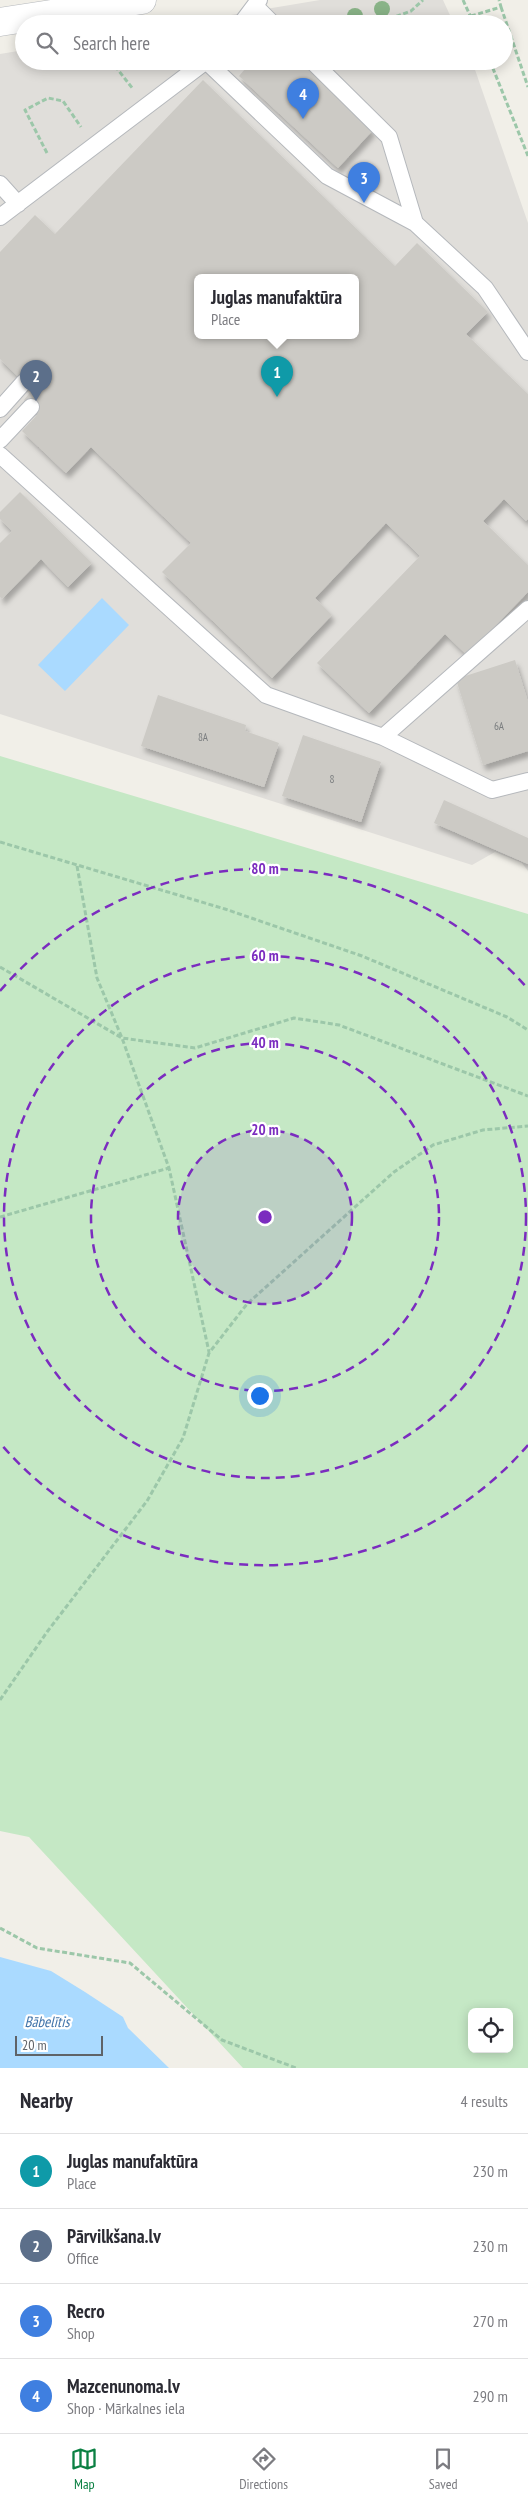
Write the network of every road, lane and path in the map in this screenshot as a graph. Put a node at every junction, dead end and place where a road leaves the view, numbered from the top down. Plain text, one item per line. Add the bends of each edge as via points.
1 (142, 0) edge
2 (423, 0) edge
3 (463, 0) edge
4 (499, 0) edge
5 (257, 3) edge
6 (501, 7) junction
7 (16, 13) edge
8 (248, 15) edge
9 (266, 15) edge
10 (400, 15) edge
11 (470, 15) edge
12 (474, 15) edge
13 (504, 15) edge
14 (513, 42) edge
15 (118, 70) edge
16 (194, 70) edge
17 (215, 70) edge
18 (321, 70) edge
19 (494, 70) edge
20 (528, 86) edge
21 (146, 106) junction
22 (93, 147) junction
23 (528, 156) edge
24 (58, 174) junction
25 (0, 184) edge
26 (18, 204) junction
27 (0, 218) edge
28 (416, 223) junction
29 (528, 352) edge
30 (24, 382) dead end
31 (31, 407) dead end
32 (0, 409) edge
33 (0, 440) edge
34 (0, 456) edge
35 (527, 616) edge
36 (383, 737) junction
37 (528, 781) edge
38 (0, 842) edge
39 (77, 866) junction
40 (0, 967) edge
41 (528, 1030) edge
42 (122, 1038) junction
43 (528, 1096) edge
44 (528, 1126) edge
45 (169, 1168) junction
46 (0, 1217) edge
47 (209, 1353) junction
48 (0, 1700) edge
49 (0, 1928) edge
50 (296, 2068) edge

1 - 7 street
2 - 10 path via 411,11
3 - 11 path
4 - 6 path
5 - 8 lane
5 - 9 lane
6 - 12 path
6 - 13 path
14 - 20 path
15 - 21 path
16 - 21 lane
17 - 28 lane via 327,176
18 - 28 lane via 389,137
19 - 23 path
21 - 22 lane
22 - 24 lane
22 - 24 path via 63,101 48,98 25,110
24 - 26 lane
25 - 26 lane
26 - 27 lane
28 - 29 lane via 484,288
30 - 32 lane
31 - 33 lane
34 - 36 lane via 266,695
35 - 36 lane
36 - 37 lane via 492,790
38 - 39 path
39 - 41 path via 224,909 362,956 507,1017
39 - 42 path via 97,978
40 - 42 path
42 - 43 path via 195,1048 294,1018 339,1025
42 - 45 path
44 - 47 path via 483,1130 433,1145 402,1167 247,1304
45 - 46 path
45 - 47 path
47 - 48 path via 183,1438 147,1500
49 - 50 path via 37,1948 130,1963 222,2040

